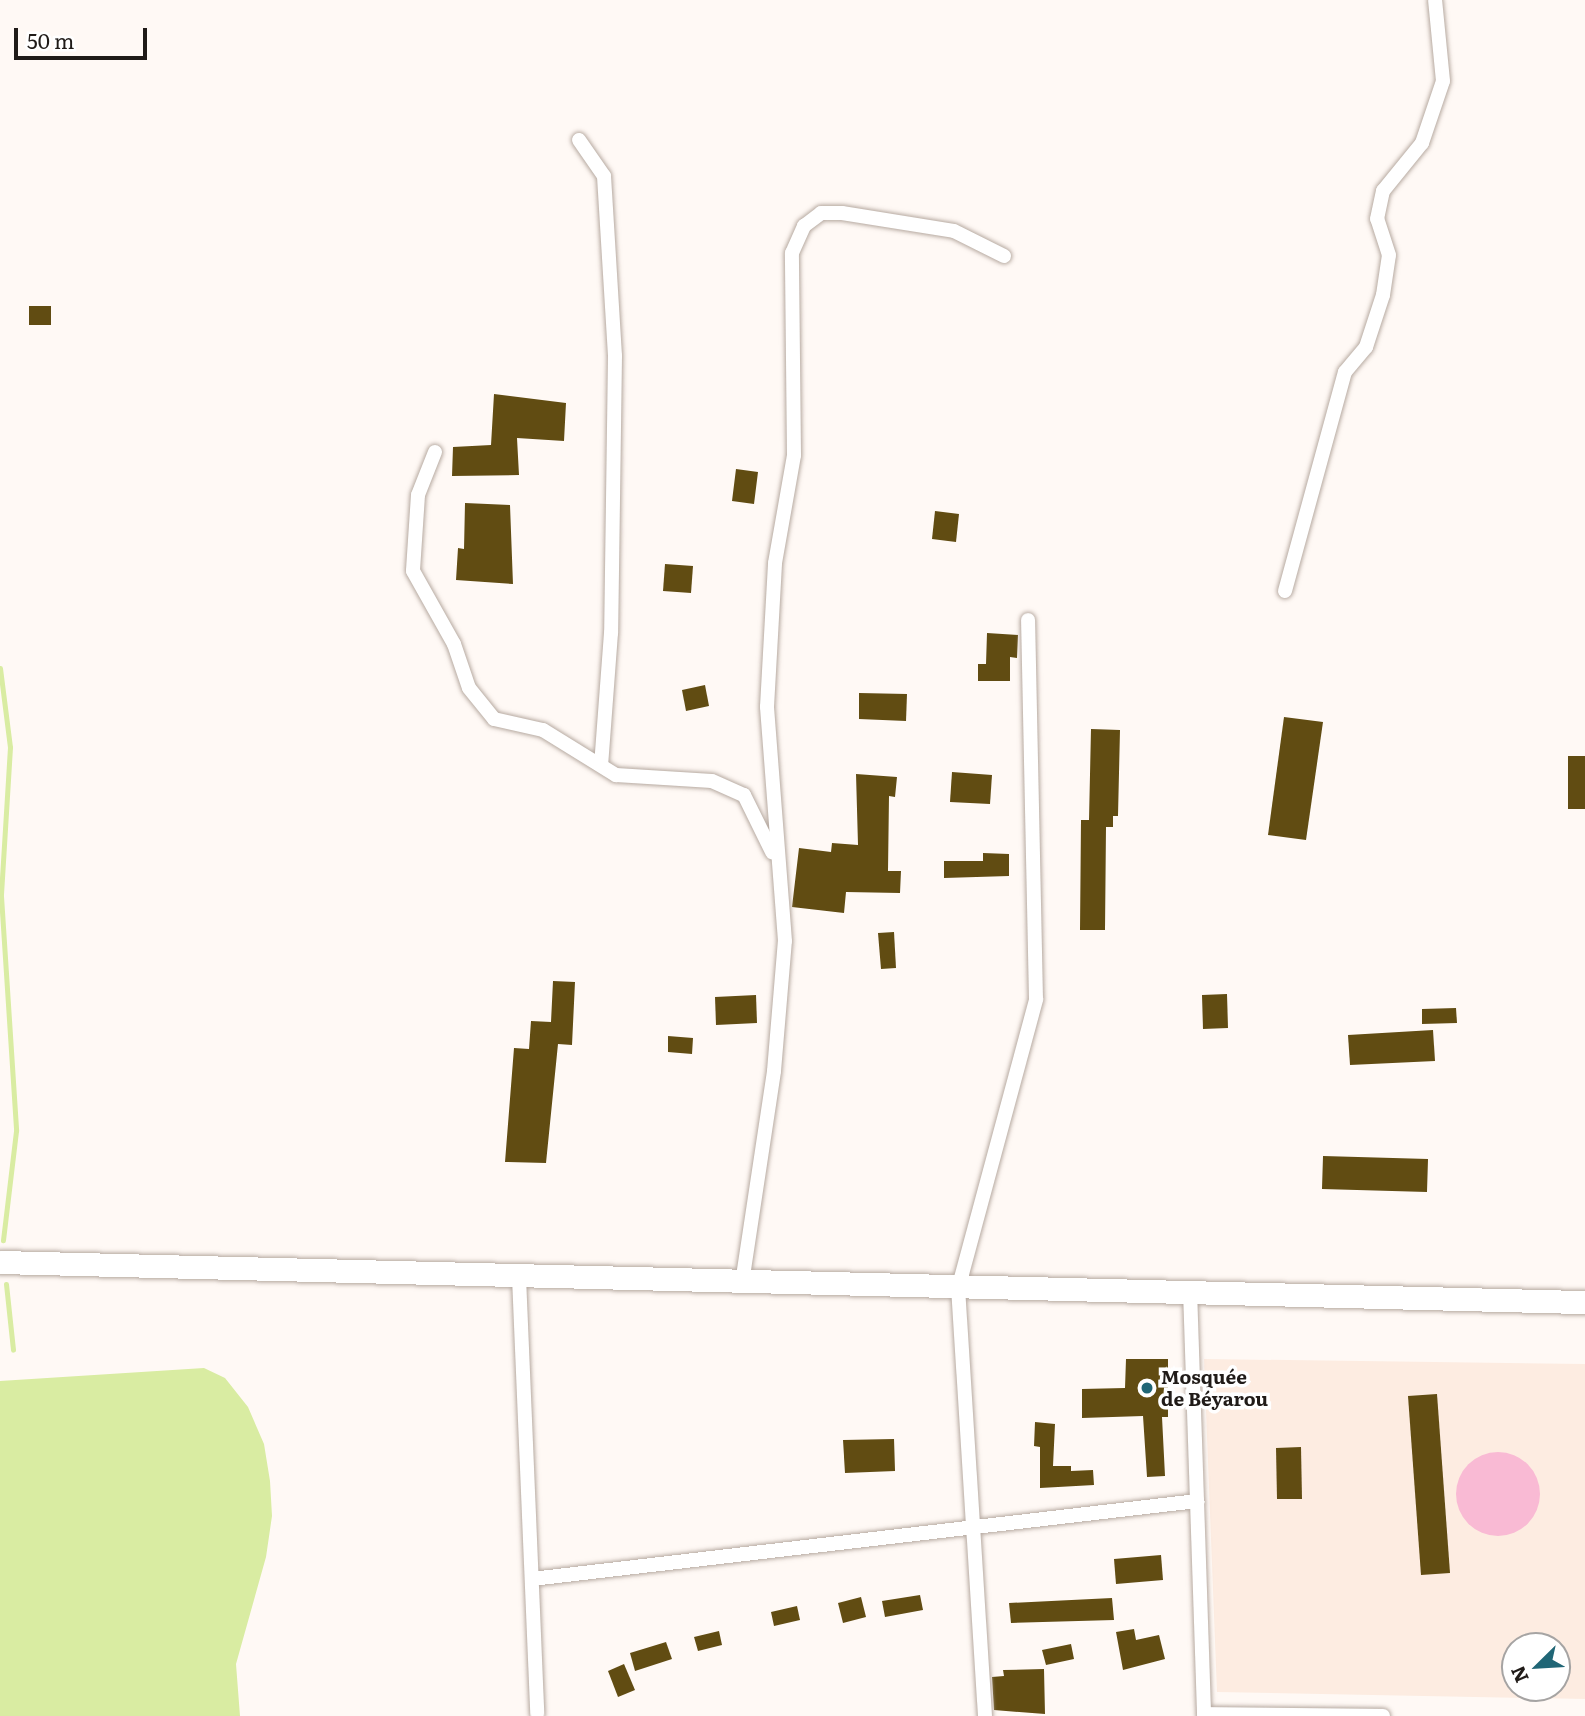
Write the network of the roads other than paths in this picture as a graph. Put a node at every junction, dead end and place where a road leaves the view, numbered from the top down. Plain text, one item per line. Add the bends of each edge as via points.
1 (1435, 0) edge
2 (579, 140) dead end
3 (1004, 256) dead end
4 (435, 452) dead end
5 (1284, 591) dead end
6 (1028, 620) dead end
7 (601, 765) junction
8 (778, 870) junction
9 (0, 1262) edge
10 (519, 1277) junction
11 (742, 1283) junction
12 (958, 1289) junction
13 (1190, 1290) junction
14 (1585, 1302) edge
15 (1197, 1501) junction
16 (973, 1527) junction
17 (532, 1579) junction
18 (537, 1714) dead end
19 (1204, 1715) edge
20 (985, 1716) edge
21 (1383, 1716) edge

1 - 5 street via 1443,80 1422,143 1382,191 1377,219 1389,255 1383,295 1366,347 1345,372
2 - 7 street via 604,176 615,356 611,633
3 - 8 street via 954,231 842,213 821,213 804,226 792,253 794,455 775,563 766,707
4 - 7 street via 418,495 413,571 454,644 469,688 494,719 543,730
6 - 12 street via 1036,999
7 - 8 street via 616,775 712,781 744,795 764,830
8 - 11 street via 785,941 774,1071
9 - 10 main road
10 - 11 main road
10 - 17 street
11 - 12 main road
12 - 13 main road
12 - 16 street
13 - 14 main road
13 - 15 street
15 - 16 street
15 - 19 street
16 - 17 street
16 - 20 street
17 - 18 street
19 - 21 street

